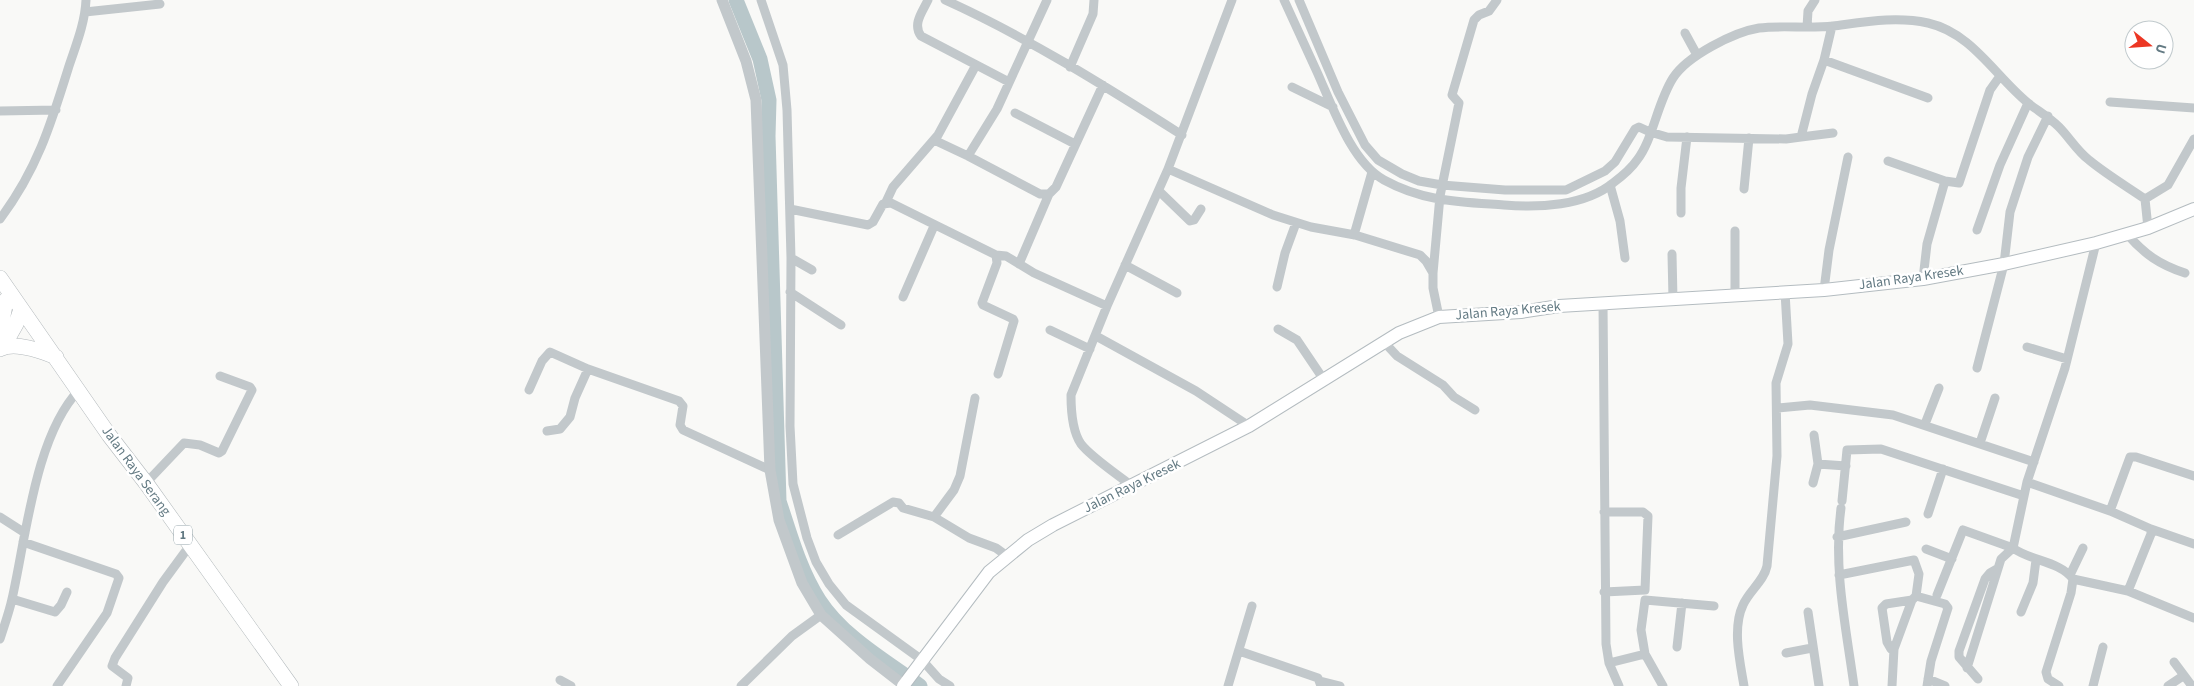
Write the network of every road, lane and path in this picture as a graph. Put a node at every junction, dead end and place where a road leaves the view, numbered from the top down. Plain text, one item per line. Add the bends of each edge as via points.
1 (86, 0) edge
2 (722, 0) edge
3 (761, 0) edge
4 (928, 0) edge
5 (945, 0) edge
6 (1047, 0) edge
7 (1232, 0) edge
8 (1284, 0) edge
9 (1299, 0) edge
10 (1497, 0) edge
11 (1816, 0) edge
12 (1092, 1) edge
13 (160, 4) dead end
14 (85, 12) junction
15 (1832, 26) junction
16 (1807, 27) junction
17 (1685, 33) dead end
18 (1028, 42) junction
19 (1696, 53) junction
20 (1824, 60) junction
21 (976, 65) junction
22 (1070, 67) junction
23 (2000, 76) junction
24 (1009, 82) junction
25 (1103, 85) junction
26 (1292, 87) dead end
27 (1928, 98) dead end
28 (2110, 102) dead end
29 (2028, 103) junction
30 (1333, 107) junction
31 (2194, 108) edge
32 (56, 110) junction
33 (0, 111) edge
34 (1015, 113) dead end
35 (2048, 116) junction
36 (1348, 127) junction
37 (1646, 130) junction
38 (1833, 133) dead end
39 (1182, 135) junction
40 (1686, 137) junction
41 (1801, 137) junction
42 (1749, 138) junction
43 (2194, 139) edge
44 (934, 140) junction
45 (1075, 144) junction
46 (968, 156) junction
47 (1848, 157) dead end
48 (1888, 161) dead end
49 (1373, 166) junction
50 (1168, 169) junction
51 (1387, 174) junction
52 (1400, 180) junction
53 (1946, 181) junction
54 (1610, 186) junction
55 (1744, 189) dead end
56 (1158, 191) junction
57 (1441, 192) junction
58 (1551, 192) junction
59 (1049, 194) junction
60 (1567, 196) junction
61 (1504, 197) junction
62 (1529, 199) junction
63 (2145, 199) junction
64 (886, 202) junction
65 (1548, 205) junction
66 (790, 209) junction
67 (1201, 209) dead end
68 (2194, 209) edge
69 (1681, 213) dead end
70 (0, 219) edge
71 (1296, 223) junction
72 (934, 226) junction
73 (2148, 228) junction
74 (1977, 230) dead end
75 (1735, 232) dead end
76 (2126, 234) junction
77 (1354, 235) junction
78 (2096, 243) junction
79 (1672, 254) dead end
80 (996, 255) junction
81 (791, 258) junction
82 (1625, 258) dead end
83 (1019, 264) junction
84 (2004, 264) junction
85 (1126, 265) junction
86 (812, 270) dead end
87 (1433, 273) junction
88 (2185, 273) dead end
89 (0, 278) edge
90 (1923, 278) junction
91 (1277, 287) dead end
92 (1824, 290) junction
93 (790, 292) junction
94 (1785, 292) junction
95 (1177, 293) dead end
96 (1735, 294) junction
97 (3, 297) edge
98 (903, 297) dead end
99 (1673, 299) junction
100 (1603, 303) junction
101 (1106, 306) junction
102 (1439, 317) junction
103 (9, 321) edge
104 (841, 325) dead end
105 (1050, 330) dead end
106 (1278, 330) dead end
107 (1096, 336) junction
108 (1384, 342) junction
109 (2028, 347) dead end
110 (1090, 349) junction
111 (1, 350) edge
112 (50, 357) junction
113 (2067, 359) junction
114 (1977, 368) dead end
115 (588, 369) junction
116 (998, 374) dead end
117 (220, 376) dead end
118 (1324, 380) junction
119 (1939, 388) dead end
120 (528, 390) dead end
121 (76, 394) junction
122 (975, 398) dead end
123 (1995, 398) dead end
124 (1777, 408) junction
125 (1475, 410) dead end
126 (1925, 424) junction
127 (1250, 426) junction
128 (547, 431) dead end
129 (1814, 435) dead end
130 (1980, 443) junction
131 (2034, 462) junction
132 (1818, 464) junction
133 (1846, 466) junction
134 (1943, 469) junction
135 (770, 470) junction
136 (2194, 476) edge
137 (2028, 482) junction
138 (1813, 483) dead end
139 (143, 486) junction
140 (1132, 486) junction
141 (2024, 496) junction
142 (2110, 511) junction
143 (1604, 512) junction
144 (1928, 514) dead end
145 (0, 517) edge
146 (934, 517) junction
147 (167, 521) junction
148 (1906, 522) dead end
149 (2151, 529) junction
150 (838, 535) dead end
151 (1837, 537) junction
152 (24, 538) junction
153 (2194, 544) edge
154 (2013, 548) junction
155 (2083, 548) dead end
156 (1926, 549) dead end
157 (185, 552) junction
158 (1007, 556) junction
159 (1952, 559) junction
160 (2036, 560) junction
161 (1839, 575) junction
162 (2071, 577) junction
163 (1645, 590) junction
164 (2128, 591) junction
165 (67, 592) dead end
166 (1604, 592) junction
167 (1938, 595) dead end
168 (1914, 598) junction
169 (12, 600) junction
170 (1645, 600) junction
171 (1682, 603) junction
172 (1252, 606) dead end
173 (1714, 606) dead end
174 (1808, 612) dead end
175 (2021, 612) dead end
176 (821, 615) junction
177 (2194, 618) edge
178 (0, 639) edge
179 (1676, 647) dead end
180 (2103, 647) dead end
181 (1812, 648) junction
182 (1894, 649) junction
183 (1239, 650) junction
184 (1786, 653) dead end
185 (1645, 654) junction
186 (921, 662) junction
187 (2174, 662) dead end
188 (1609, 663) junction
189 (2183, 676) junction
190 (1978, 679) dead end
191 (560, 680) dead end
192 (1928, 682) edge
193 (1321, 683) edge
194 (286, 685) edge
195 (904, 685) edge
196 (2171, 685) edge
197 (57, 686) edge
198 (126, 686) edge
199 (571, 686) edge
200 (741, 686) edge
201 (950, 686) edge
202 (1228, 686) edge
203 (1340, 686) edge
204 (1619, 686) edge
205 (1663, 686) edge
206 (1744, 686) edge
207 (1818, 686) edge
208 (1854, 686) edge
209 (1892, 686) edge
210 (1946, 686) edge
211 (2059, 686) edge
212 (2093, 686) edge
213 (2192, 686) edge

1 - 14 street
2 - 135 street via 746,61 756,100
3 - 66 street via 783,65
4 - 21 street via 917,23 918,33
5 - 18 street
6 - 18 street
7 - 39 street
8 - 30 street
9 - 36 street
10 - 57 street via 1489,11 1477,17 1452,95 1459,103
11 - 16 street via 1808,12
12 - 22 street via 1093,14
13 - 14 street
14 - 32 street
15 - 16 street
15 - 20 street
15 - 23 street via 1858,21 1908,19 1930,23 1950,30
16 - 19 street via 1758,28
17 - 19 street
18 - 22 street
18 - 24 street
19 - 37 street via 1674,77
20 - 27 street
20 - 41 street
21 - 24 street
21 - 44 street
22 - 25 street
23 - 29 street
23 - 53 street via 1990,90 1960,182
24 - 46 street via 997,109
25 - 39 street
25 - 45 street
26 - 30 street
28 - 31 street
29 - 35 street
29 - 74 street via 2000,165
30 - 36 street
32 - 33 street
32 - 70 street via 32,171
34 - 45 street
35 - 63 street via 2087,159
35 - 84 street via 2028,157 2010,212
36 - 49 street
37 - 40 street via 1667,137
37 - 54 street via 1646,145 1637,161
37 - 60 street via 1635,129 1615,162
38 - 41 street
39 - 50 street
40 - 42 street
40 - 69 street
41 - 42 street
42 - 55 street
43 - 63 street via 2168,185
44 - 46 street
44 - 64 street via 893,187
45 - 59 street via 1056,187
46 - 59 street via 1040,194
47 - 92 street
48 - 53 street
49 - 51 street
49 - 51 street
49 - 77 street
50 - 56 street
50 - 71 street
51 - 52 street
51 - 52 street
52 - 57 street
52 - 57 street via 1419,181
53 - 90 street via 1927,244
54 - 60 street
54 - 82 street via 1620,221
56 - 67 street via 1190,221
56 - 85 street
57 - 61 street
57 - 61 street
57 - 87 street
58 - 60 street
58 - 62 street
58 - 65 street
59 - 83 street
60 - 65 street
61 - 62 street
61 - 62 street
62 - 65 street
63 - 73 street
64 - 66 street via 868,225
64 - 72 street
66 - 81 street
68 - 73 main road, Jalan Raya Kresek
71 - 77 street
71 - 91 street
72 - 80 street
72 - 98 street
73 - 76 main road, Jalan Raya Kresek
75 - 96 street
76 - 78 main road, Jalan Raya Kresek
76 - 88 street via 2152,259
77 - 87 street via 1420,255
78 - 84 main road, Jalan Raya Kresek
78 - 113 street
79 - 99 street
80 - 83 street via 1006,256
80 - 116 street via 997,263 982,302 1014,321
81 - 86 street
81 - 93 street
83 - 101 street
84 - 90 main road, Jalan Raya Kresek
84 - 114 street
85 - 95 street
85 - 101 street
87 - 102 street
89 - 103 highway, Jalan Raya Serang / 1
90 - 92 main road, Jalan Raya Kresek
92 - 94 main road, Jalan Raya Kresek
93 - 104 street
93 - 186 street via 790,426 794,484 807,538 816,562 846,605
94 - 96 main road, Jalan Raya Kresek
94 - 124 street via 1788,344 1777,377
96 - 99 main road, Jalan Raya Kresek
97 - 103 highway
99 - 100 main road, Jalan Raya Kresek
100 - 102 main road, Jalan Raya Kresek
100 - 143 street
101 - 107 street
102 - 108 main road, Jalan Raya Kresek
103 - 111 highway
103 - 112 highway, Jalan Raya Serang / 1
105 - 110 street
106 - 118 street via 1297,340
107 - 110 street
107 - 127 street via 1196,391
108 - 118 main road, Jalan Raya Kresek
108 - 125 street via 1397,356
109 - 113 street
110 - 140 street via 1071,394 1076,433 1082,445
111 - 112 highway
112 - 121 highway, Jalan Raya Serang / 1
113 - 131 street
115 - 120 street via 550,352
115 - 128 street via 570,417 560,429
115 - 135 street via 679,401 683,406 680,425 683,430
117 - 139 street via 252,390 222,451 219,453 184,443
118 - 127 main road, Jalan Raya Kresek
119 - 126 street
121 - 139 highway, Jalan Raya Serang / 1 via 109,435
121 - 152 street via 52,434 33,494
122 - 146 street via 960,476
123 - 130 street
124 - 126 street via 1810,404 1865,410
124 - 206 street via 1777,456 1767,566 1764,576 1742,607 1738,630
126 - 130 street
127 - 140 main road, Jalan Raya Kresek
129 - 132 street
130 - 131 street
131 - 137 street
132 - 133 street
132 - 138 street
133 - 134 street via 1847,450 1881,449
133 - 151 street
134 - 141 street
134 - 144 street
135 - 176 street via 782,532 802,583
136 - 142 street via 2136,456 2130,457
137 - 141 street
137 - 142 street
139 - 147 highway, Jalan Raya Serang / 1
140 - 158 main road, Jalan Raya Kresek via 1053,525
141 - 154 street
142 - 149 street
143 - 163 street via 1643,512 1648,516
143 - 166 street
145 - 152 street
146 - 150 street via 896,503
146 - 158 street
147 - 157 highway, Jalan Raya Serang / 1
147 - 194 highway, Jalan Raya Serang / 1
148 - 151 street
149 - 153 street
149 - 164 street
151 - 161 street
152 - 169 street
152 - 197 street via 116,574 119,578 107,613
154 - 159 street via 1963,530
154 - 160 street
154 - 190 street via 2001,559 1967,668
155 - 162 street
156 - 159 street
157 - 194 highway, Jalan Raya Serang / 1
157 - 198 street via 115,658 112,666 128,678
158 - 186 main road, Jalan Raya Kresek via 989,572
159 - 167 street
160 - 162 street via 2063,570
160 - 175 street via 2033,583
161 - 168 street via 1914,560 1919,574
161 - 208 street
162 - 164 street
162 - 211 street via 2071,593 2046,672 2048,679
163 - 166 street
163 - 170 street
164 - 177 street
165 - 169 street via 55,612
166 - 188 street
168 - 182 street
168 - 182 street via 1886,604 1882,608 1887,642
168 - 192 street via 1945,604 1948,608 1931,661
169 - 178 street
170 - 171 street
170 - 185 street via 1641,630
171 - 173 street
171 - 179 street
172 - 183 street
174 - 181 street
176 - 195 street
176 - 200 street via 792,636
180 - 212 street
181 - 184 street
181 - 207 street
182 - 209 street
183 - 193 street
183 - 202 street
185 - 188 street
185 - 205 street
186 - 195 main road, Jalan Raya Kresek
186 - 201 street
187 - 189 street
188 - 204 street
189 - 196 street
189 - 213 street
191 - 199 street
192 - 210 street
193 - 203 street

